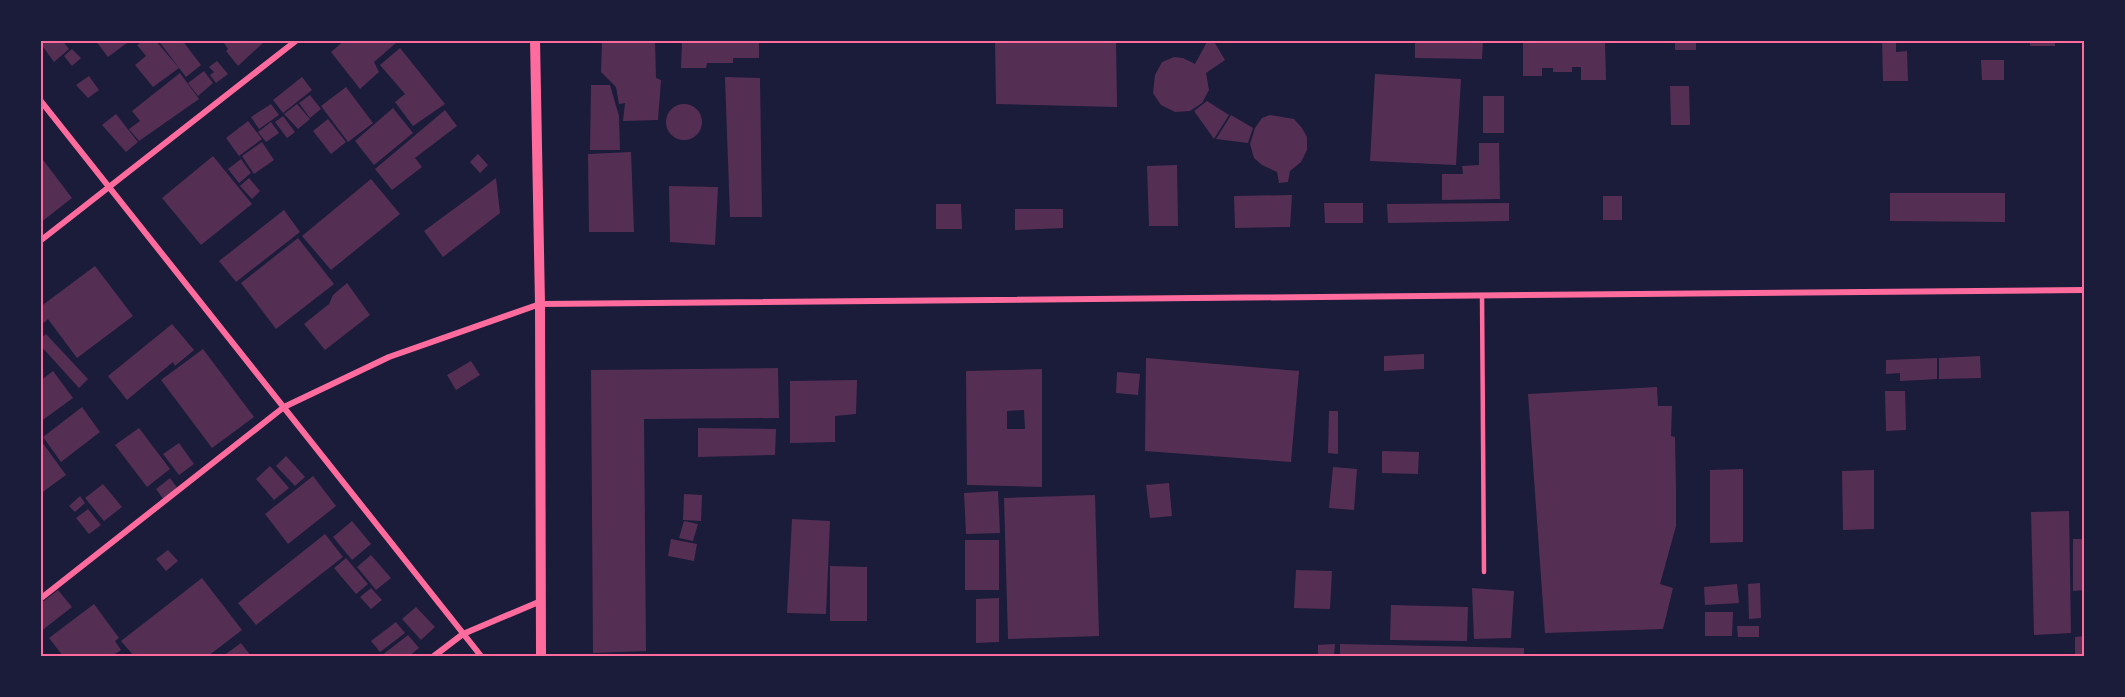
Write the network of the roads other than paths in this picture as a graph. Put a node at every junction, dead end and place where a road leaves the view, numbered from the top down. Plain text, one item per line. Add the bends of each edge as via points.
1 (297, 40) edge
2 (535, 40) edge
3 (40, 100) edge
4 (109, 187) junction
5 (40, 241) edge
6 (2085, 290) edge
7 (1482, 295) junction
8 (540, 304) junction
9 (284, 407) junction
10 (1484, 572) dead end
11 (40, 599) edge
12 (541, 601) junction
13 (463, 634) junction
14 (434, 657) edge
15 (481, 657) edge
16 (541, 657) edge

1 - 4 street
2 - 8 street
3 - 4 street
4 - 5 street
4 - 9 street
6 - 7 street
7 - 8 street
7 - 10 lane
8 - 9 street via 389,357
8 - 12 street
9 - 11 street
9 - 13 street
12 - 13 street
12 - 16 street
13 - 14 street
13 - 15 street

